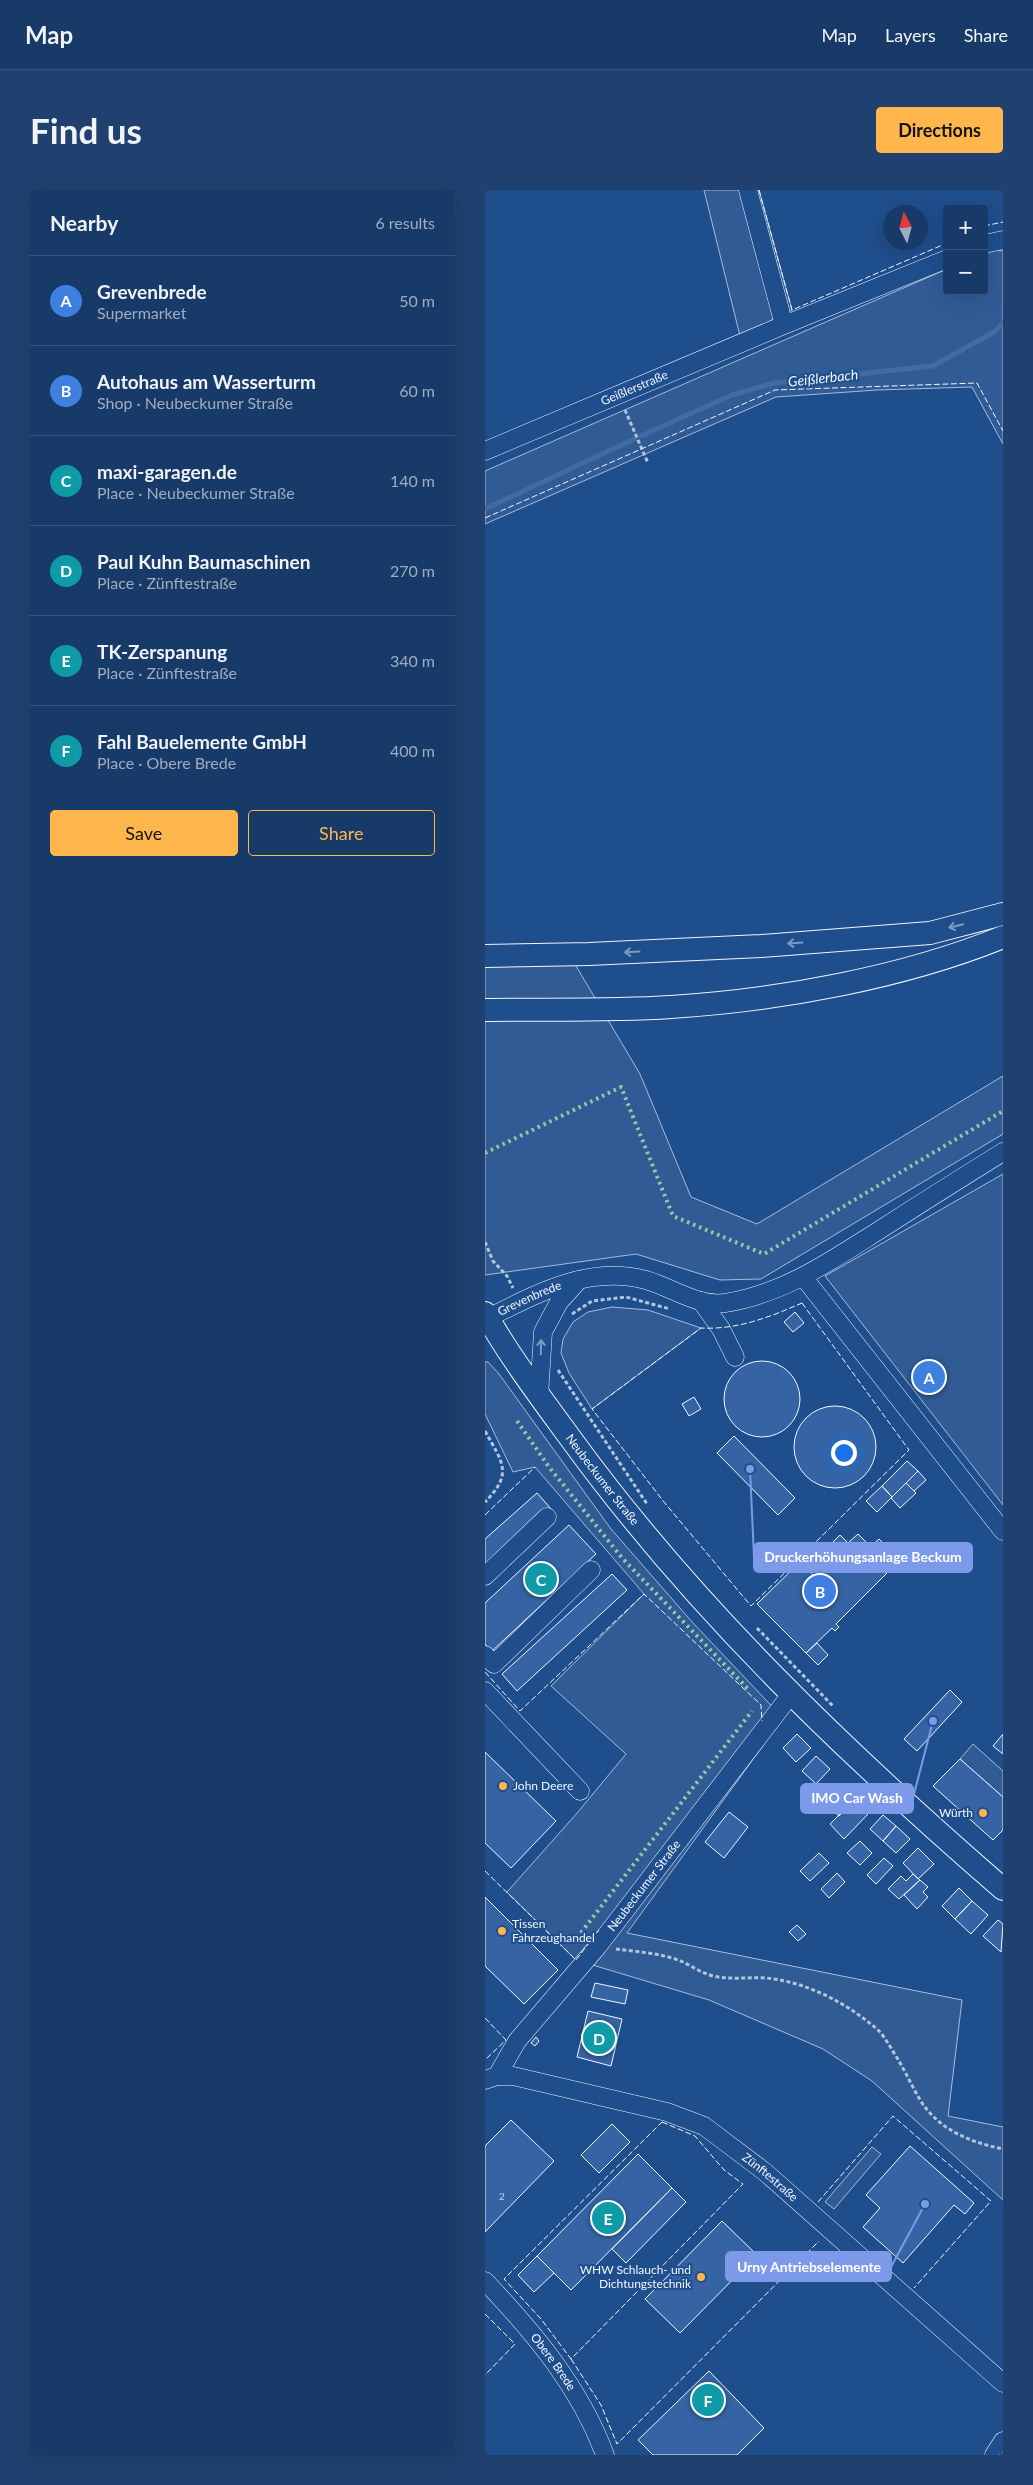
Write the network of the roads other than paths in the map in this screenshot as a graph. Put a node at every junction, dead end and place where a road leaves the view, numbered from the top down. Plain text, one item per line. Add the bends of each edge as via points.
1 (748, 190) edge
2 (1003, 240) edge
3 (988, 243) edge
4 (943, 261) edge
5 (784, 324) junction
6 (485, 451) edge
7 (1003, 914) edge
8 (1003, 937) edge
9 (485, 956) edge
10 (485, 1010) edge
11 (1003, 1152) edge
12 (804, 1278) junction
13 (579, 1280) junction
14 (701, 1301) junction
15 (486, 1317) edge
16 (735, 1357) dead end
17 (539, 1396) junction
18 (547, 1517) dead end
19 (1003, 1531) edge
20 (591, 1570) dead end
21 (485, 1576) edge
22 (485, 1655) edge
23 (485, 1691) edge
24 (791, 1693) junction
25 (580, 1791) dead end
26 (1003, 1889) edge
27 (491, 2078) edge
28 (485, 2282) edge
29 (1003, 2383) edge
30 (1003, 2442) edge
31 (605, 2455) edge
32 (994, 2455) edge

1 - 5 street
2 - 3 street
4 - 5 street, Geißlerstraße
5 - 6 street, Geißlerstraße
7 -> 9 main road via 929,933 723,948
8 - 10 main road via 973,949 868,978 740,1001 669,1007
11 - 12 street, Grevenbrede
12 - 14 street, Grevenbrede via 761,1296 723,1304
12 - 19 street
13 - 14 street, Grevenbrede via 601,1274 645,1280
13 - 15 street, Grevenbrede via 549,1288
17 -> 13 street via 543,1332 559,1302
14 - 16 street via 721,1329
15 - 17 main road, Neubeckumer Straße
17 - 24 main road, Neubeckumer Straße via 609,1492 669,1563
18 - 21 street
20 - 22 street via 494,1664
23 - 25 street
24 - 26 main road, Neubeckumer Straße via 903,1801
24 - 27 street, Neubeckumer Straße via 598,1946 517,2041
27 - 29 street, Zünftestraße via 513,2076 667,2112 704,2126 765,2172
28 - 31 street, Obere Brede via 556,2363 579,2399
30 - 32 street

